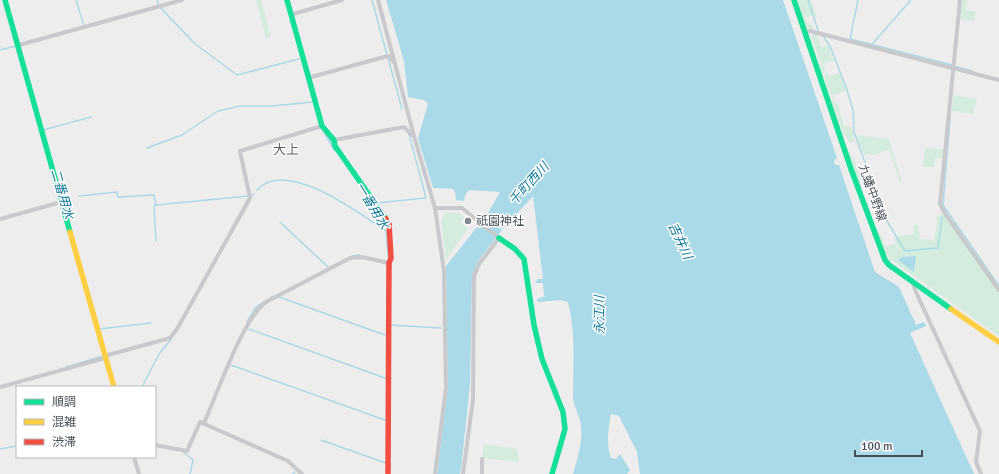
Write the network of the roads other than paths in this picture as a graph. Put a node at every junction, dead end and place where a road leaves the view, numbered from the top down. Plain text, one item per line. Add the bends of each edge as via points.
1 (5, 0) edge
2 (182, 0) edge
3 (287, 0) edge
4 (342, 0) edge
5 (378, 0) edge
6 (794, 0) edge
7 (960, 0) edge
8 (292, 15) junction
9 (805, 32) junction
10 (19, 46) junction
11 (395, 62) junction
12 (954, 68) junction
13 (309, 77) junction
14 (999, 80) edge
15 (323, 128) junction
16 (414, 136) junction
17 (334, 140) junction
18 (61, 202) junction
19 (436, 208) junction
20 (0, 219) edge
21 (499, 238) junction
22 (389, 261) junction
23 (913, 281) junction
24 (999, 290) edge
25 (999, 342) edge
26 (106, 356) junction
27 (114, 386) edge
28 (0, 387) edge
29 (204, 423) junction
30 (156, 444) edge
31 (134, 458) edge
32 (482, 459) dead end
33 (295, 469) junction
34 (139, 474) edge
35 (291, 474) edge
36 (302, 474) edge
37 (388, 474) edge
38 (435, 474) edge
39 (463, 474) edge
40 (482, 474) edge
41 (552, 474) edge
42 (981, 474) edge

1 - 10 street
2 - 10 street
3 - 8 street
4 - 8 street
5 - 11 street
6 - 9 street, 九蟠中野線
7 - 12 street
8 - 13 street
9 - 12 street via 810,31
9 - 23 street, 九蟠中野線 via 883,256 889,265
10 - 18 street
11 - 13 street via 387,56
11 - 16 street
12 - 14 street
12 - 24 street via 941,207
13 - 15 street
15 - 17 street
15 - 26 street via 240,151 250,198 177,329 170,338
16 - 17 street via 404,127
16 - 19 street
17 - 22 street via 335,146 389,224
18 - 20 street
18 - 26 street
19 - 21 street via 462,208
19 - 38 street via 444,271 446,373 445,402
21 - 39 street via 479,264 474,276 473,400
21 - 41 street via 524,259 542,359 563,412 565,429
22 - 29 street via 362,256 350,258 257,308 243,333
22 - 37 street
23 - 25 street, 九蟠中野線
23 - 42 street via 980,431 976,462
26 - 27 street
26 - 28 street
29 - 30 street via 200,422 187,451
29 - 33 street via 288,461
31 - 34 street
32 - 40 street
33 - 35 street
33 - 36 street

